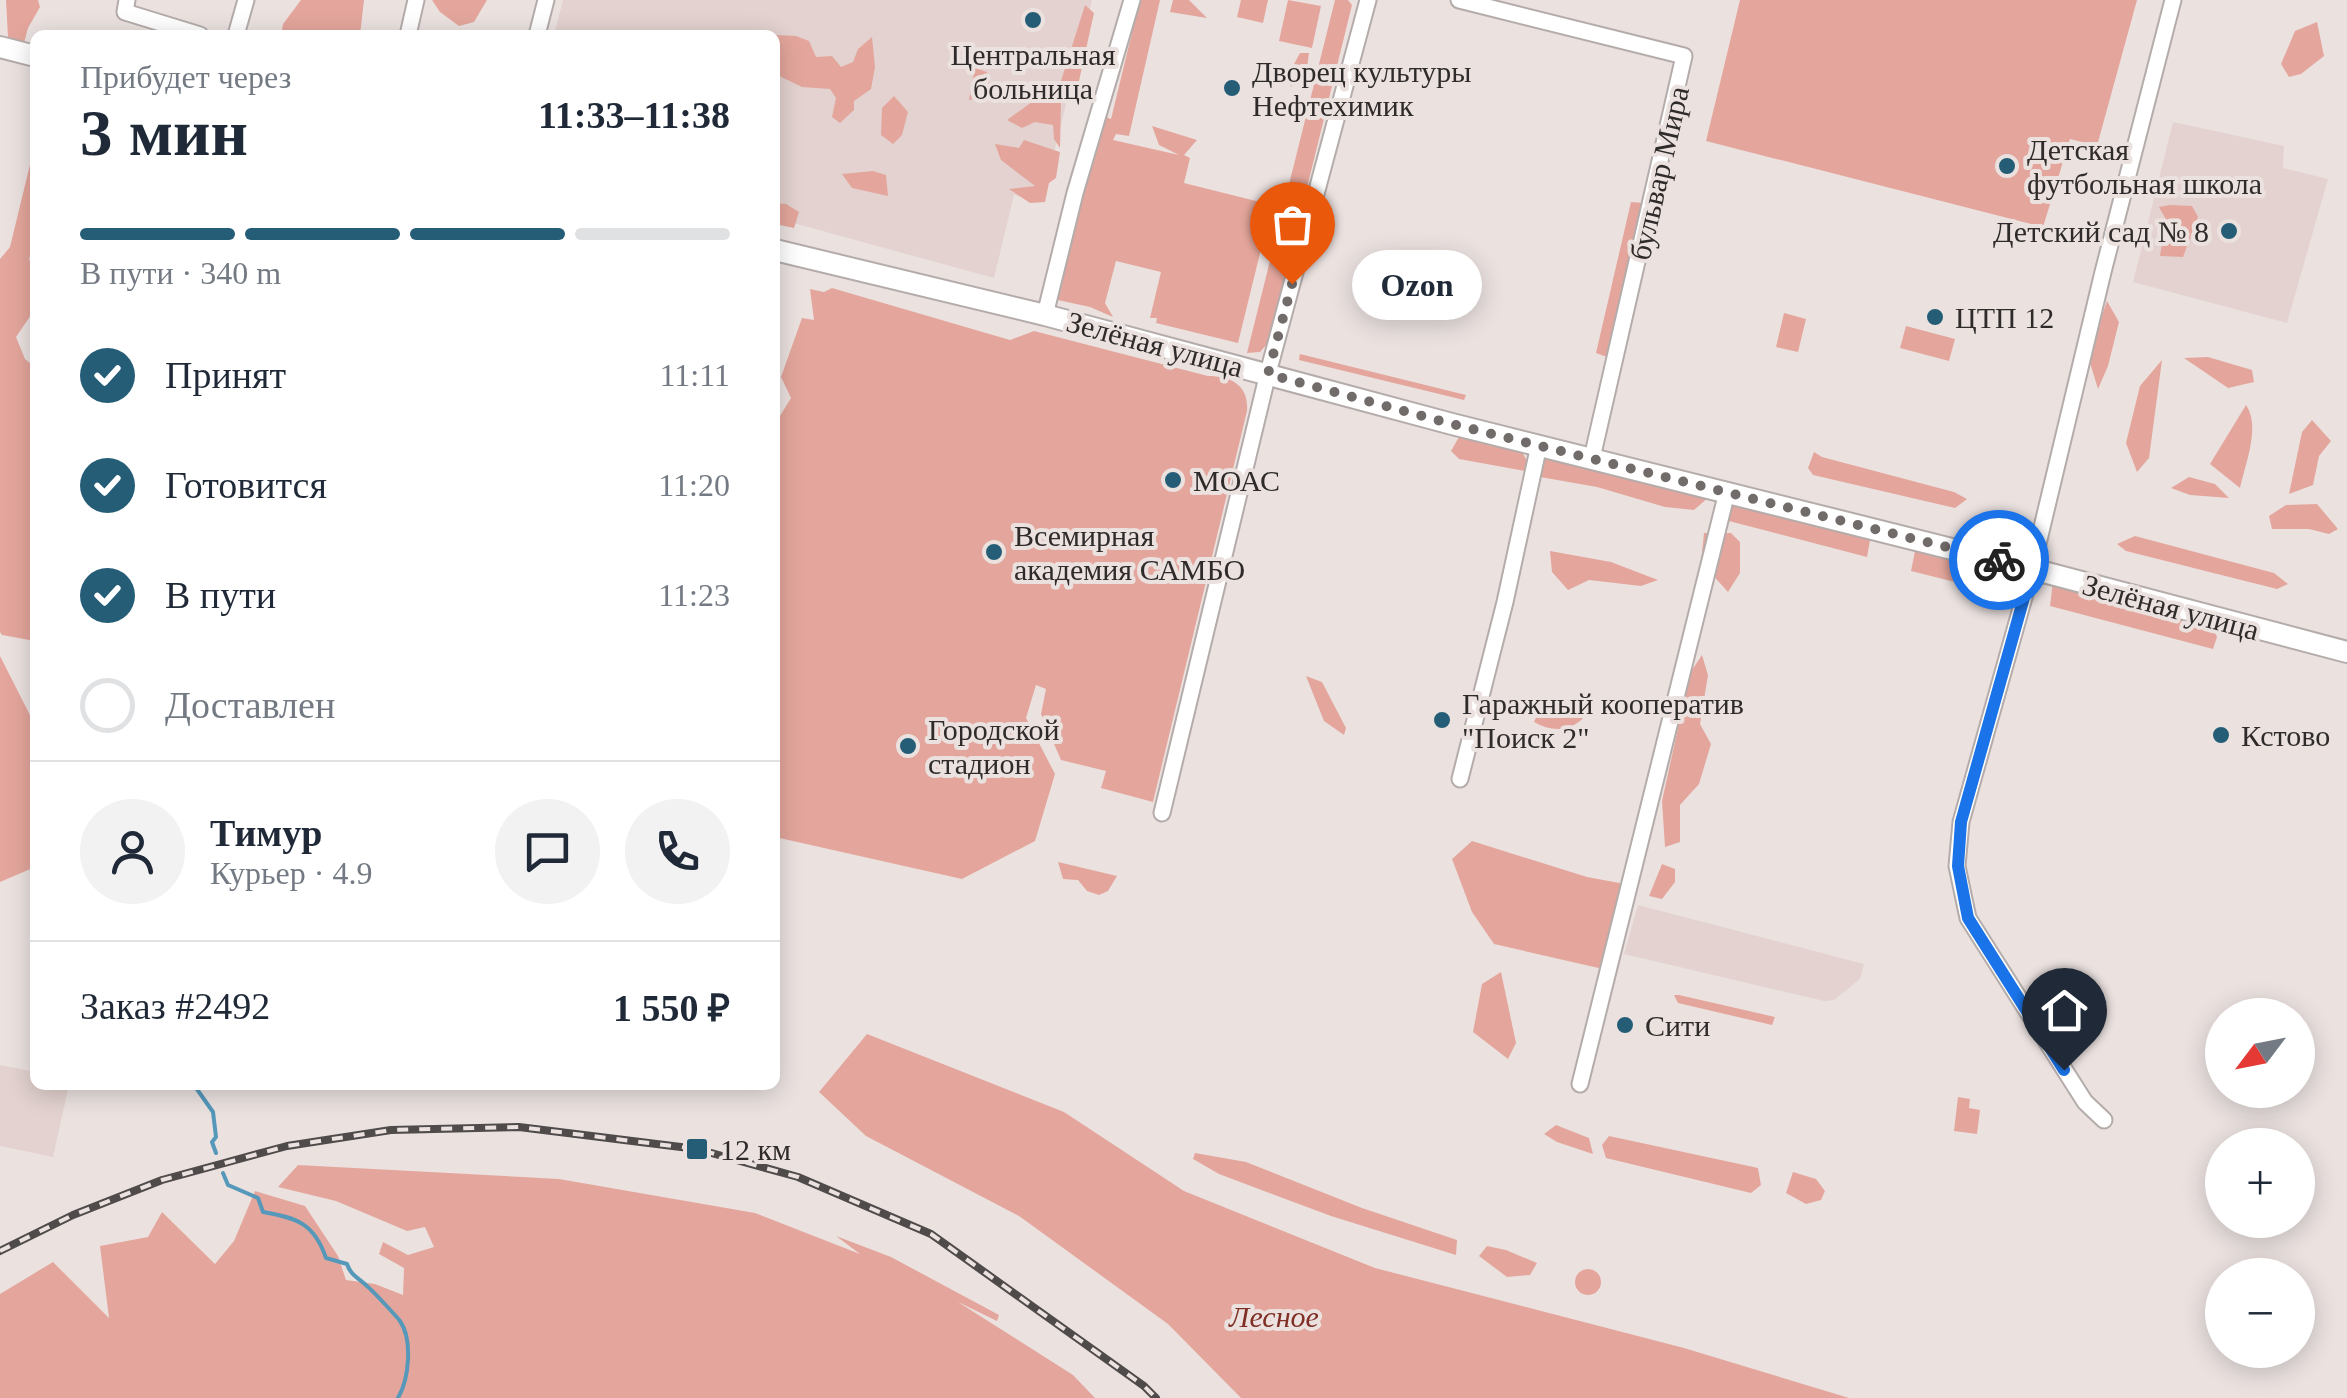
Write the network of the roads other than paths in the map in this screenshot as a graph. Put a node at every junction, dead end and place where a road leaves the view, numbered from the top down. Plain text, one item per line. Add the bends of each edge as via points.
1 (127, 0) edge
2 (246, 0) edge
3 (416, 0) edge
4 (546, 0) edge
5 (1132, 0) edge
6 (1368, 0) edge
7 (1459, 0) edge
8 (2174, 0) edge
9 (184, 30) edge
10 (237, 30) edge
11 (409, 30) edge
12 (538, 30) edge
13 (0, 47) edge
14 (30, 55) edge
15 (780, 251) edge
16 (1045, 315) junction
17 (1268, 374) junction
18 (1539, 445) junction
19 (1592, 458) junction
20 (1727, 492) junction
21 (2032, 569) junction
22 (2347, 652) edge
23 (1460, 779) dead end
24 (1162, 813) dead end
25 (1580, 1084) dead end
26 (2104, 1120) dead end

1 - 9 street via 125,12
2 - 10 street
3 - 11 street
4 - 12 street
5 - 16 street
6 - 17 street
7 - 19 street, бульвар Мира via 1684,56
8 - 21 street
13 - 14 main road
15 - 16 main road, Зелёная улица
16 - 17 main road, Зелёная улица
17 - 18 main road, Зелёная улица
17 - 24 street
18 - 19 main road, Зелёная улица
18 - 23 street
19 - 20 main road, Зелёная улица
20 - 21 main road, Зелёная улица
20 - 25 street
21 - 22 main road, Зелёная улица
21 - 26 street via 1961,822 1958,866 1968,918 2085,1102

